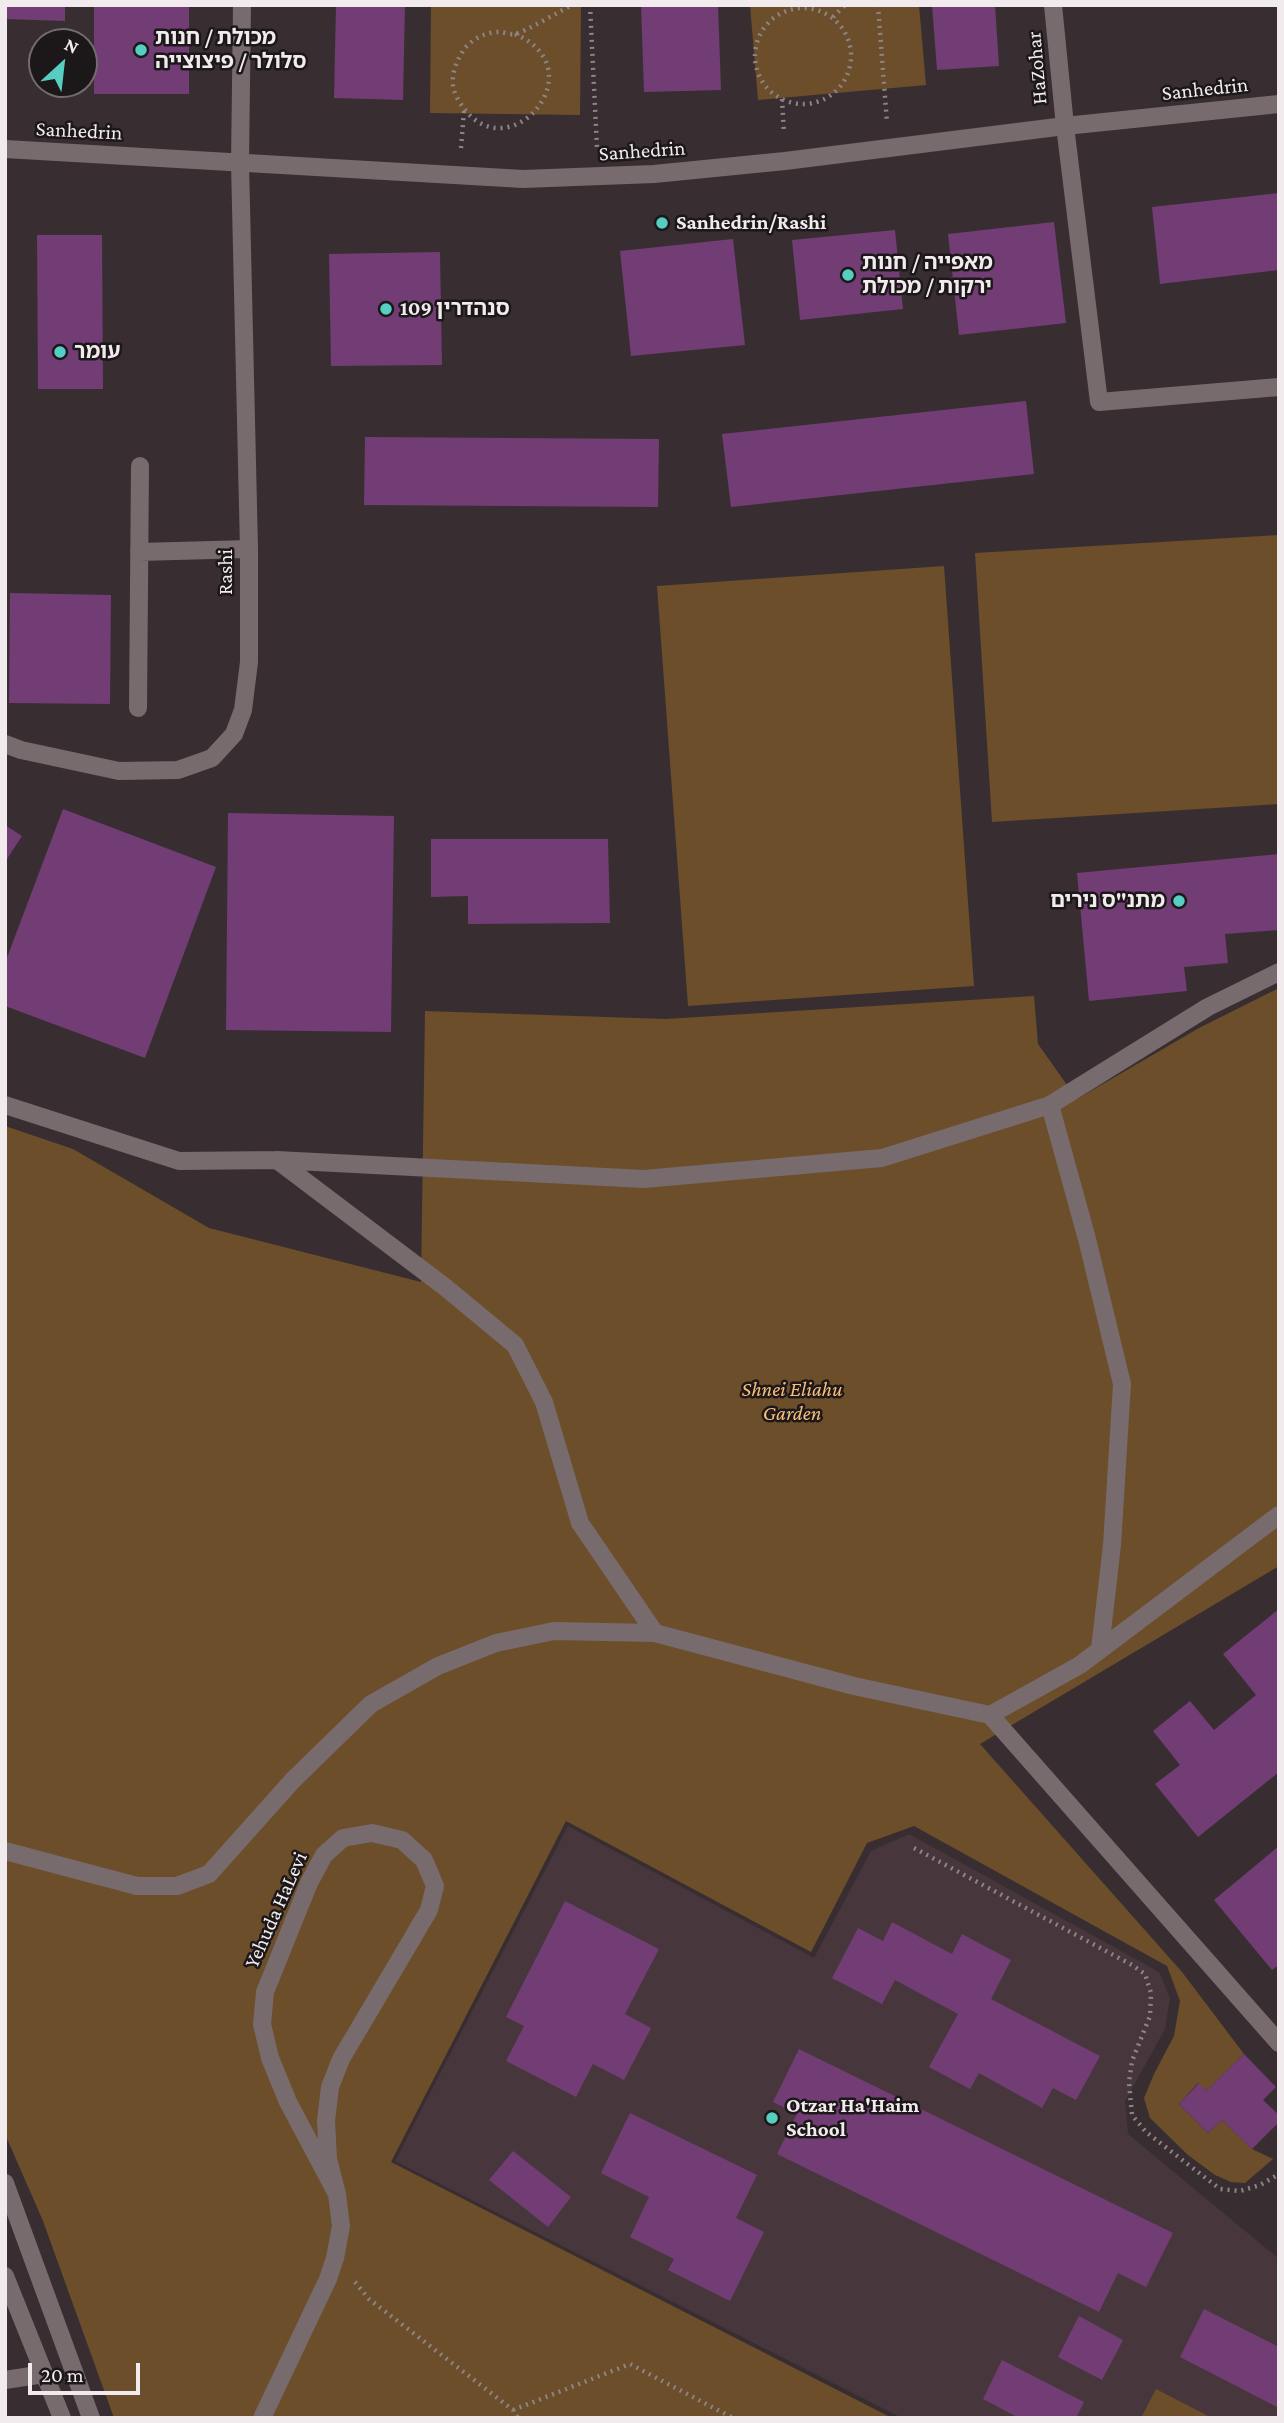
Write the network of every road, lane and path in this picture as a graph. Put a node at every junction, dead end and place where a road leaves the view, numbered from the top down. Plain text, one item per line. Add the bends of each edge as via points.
1 (242, 5) edge
2 (572, 5) edge
3 (590, 5) edge
4 (845, 5) edge
5 (878, 5) edge
6 (1054, 5) edge
7 (833, 17) junction
8 (515, 34) junction
9 (1279, 104) edge
10 (464, 111) junction
11 (1065, 126) junction
12 (5, 149) edge
13 (889, 149) junction
14 (240, 163) junction
15 (458, 176) junction
16 (599, 176) junction
17 (1279, 387) edge
18 (139, 466) dead end
19 (250, 549) junction
20 (139, 552) junction
21 (138, 708) dead end
22 (5, 744) edge
23 (1279, 972) edge
24 (1050, 1105) junction
25 (9, 1110) edge
26 (277, 1160) junction
27 (1279, 1515) edge
28 (655, 1633) junction
29 (1100, 1649) junction
30 (990, 1715) junction
31 (914, 1848) dead end
32 (5, 1851) edge
33 (1279, 2043) edge
34 (1279, 2175) edge
35 (5, 2183) edge
36 (337, 2194) junction
37 (335, 2258) junction
38 (5, 2276) edge
39 (9, 2298) edge
40 (44, 2374) junction
41 (5, 2380) edge
42 (513, 2410) junction
43 (62, 2418) edge
44 (91, 2418) edge
45 (262, 2418) edge
46 (518, 2418) edge
47 (733, 2418) edge

1 - 14 street, Rashi
2 - 8 path
3 - 16 path
4 - 7 path
5 - 13 path
6 - 11 street, HaZohar
7 - 7 path via 800,7 770,20 755,47 755,64 772,93 798,104 815,103 847,78 851,45
8 - 10 path via 482,35 468,44 455,64 452,80
8 - 10 path via 536,48 545,62 546,94 538,109 506,127 490,126
9 - 11 street, Sanhedrin
10 - 15 path
11 - 13 street, Sanhedrin
11 - 17 street, HaZohar via 1098,402
12 - 14 street, Sanhedrin
13 - 16 street, Sanhedrin
14 - 15 street, Sanhedrin
14 - 19 street, Rashi
15 - 16 street, Sanhedrin
18 - 20 street
19 - 20 street
19 - 22 street, Rashi via 249,662 243,710 234,734 212,758 177,769 119,771
20 - 21 street
23 - 24 street via 1208,1007
24 - 26 street via 882,1158 644,1179
24 - 29 street via 1122,1384
25 - 26 street via 179,1161
26 - 28 street via 515,1345 544,1402 580,1523
27 - 29 street
28 - 30 street via 854,1686
28 - 32 street via 554,1632 496,1643 438,1666 371,1704 292,1780 209,1874 177,1886 137,1886
29 - 30 street
30 - 33 street
31 - 34 path via 1145,1974 1151,1993 1150,2016 1132,2061 1132,2115 1146,2132 1220,2189 1240,2191
35 - 44 street
36 - 36 street, Yehuda HaLevi via 328,2159 330,2087 341,2059 429,1910 435,1886 424,1860 402,1840 372,1833 343,1838 324,1855 265,1992 262,2024 270,2058
36 - 37 street, Yehuda HaLevi via 341,2226
37 - 42 path via 369,2299
37 - 45 street, Yehuda HaLevi
38 - 39 street
39 - 40 street
40 - 41 street
40 - 43 street
42 - 46 path
42 - 47 path via 630,2364

